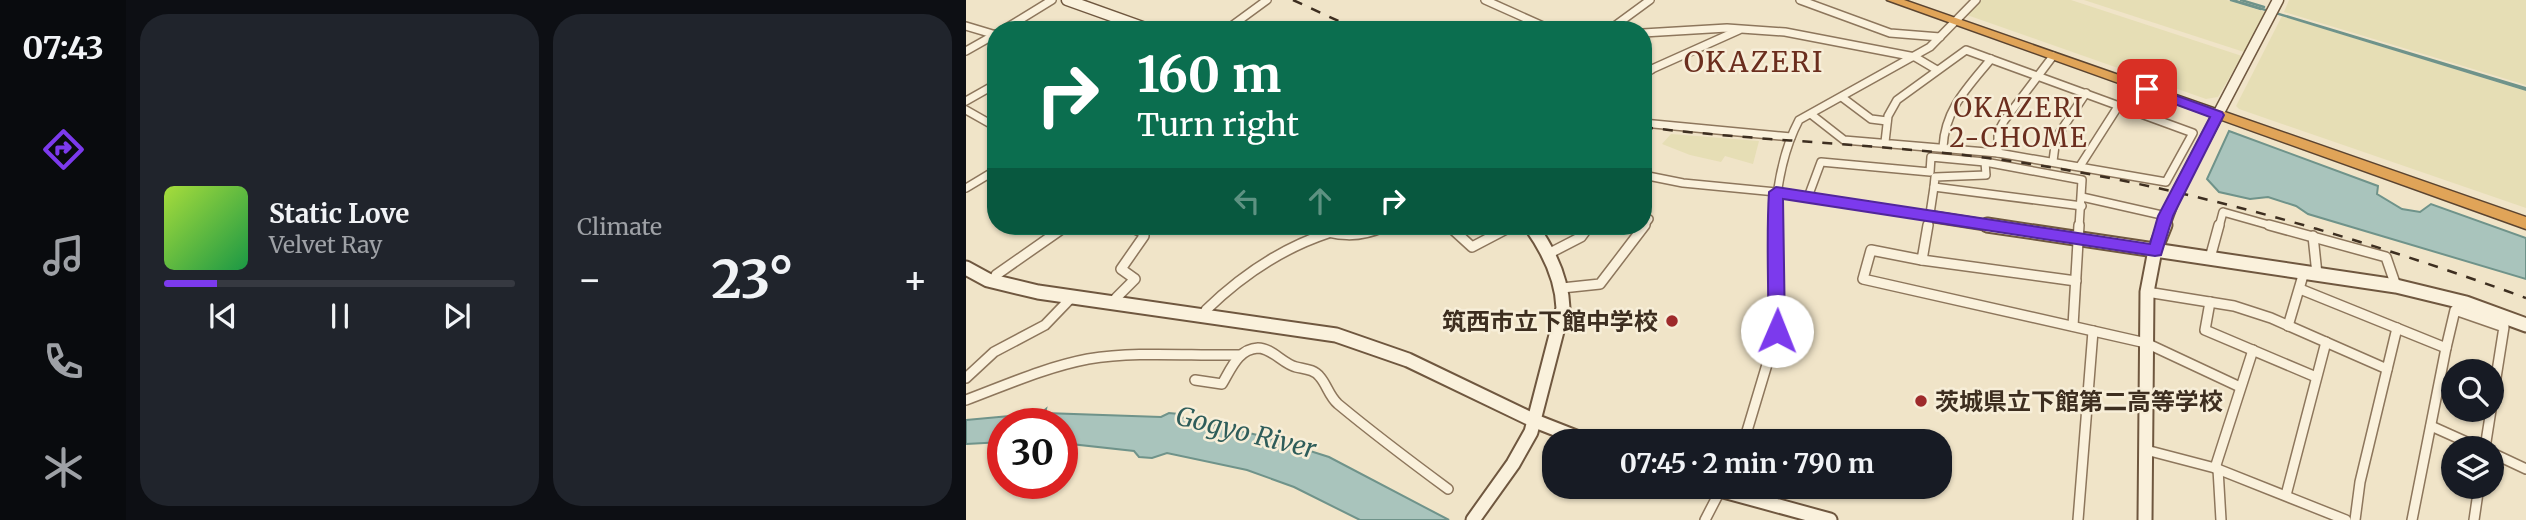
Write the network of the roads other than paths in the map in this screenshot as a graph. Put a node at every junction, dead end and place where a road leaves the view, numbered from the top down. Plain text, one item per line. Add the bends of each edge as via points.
1 (1052, 0) edge
2 (1067, 0) edge
3 (1267, 0) edge
4 (1485, 0) edge
5 (1650, 0) edge
6 (1800, 0) edge
7 (1893, 0) edge
8 (1909, 0) edge
9 (1976, 0) edge
10 (2278, 0) edge
11 (1956, 20) junction
12 (1018, 21) edge
13 (1126, 21) edge
14 (1238, 21) edge
15 (1532, 21) edge
16 (1621, 21) edge
17 (966, 26) edge
18 (1742, 29) junction
19 (987, 32) edge
20 (1652, 33) edge
21 (1940, 37) junction
22 (987, 39) edge
23 (966, 51) edge
24 (2053, 56) junction
25 (1915, 57) junction
26 (1991, 59) junction
27 (1652, 70) edge
28 (1937, 70) junction
29 (2038, 76) junction
30 (987, 89) edge
31 (2086, 93) junction
32 (1843, 98) junction
33 (966, 101) edge
34 (2119, 106) junction
35 (966, 110) edge
36 (2219, 112) junction
37 (1812, 114) junction
38 (1887, 121) junction
39 (987, 122) edge
40 (1652, 123) edge
41 (1791, 137) junction
42 (1885, 142) junction
43 (1943, 147) junction
44 (1998, 153) junction
45 (2053, 161) junction
46 (1985, 162) junction
47 (2080, 166) junction
48 (1933, 174) junction
49 (987, 175) edge
50 (1652, 177) edge
51 (1934, 187) junction
52 (966, 188) edge
53 (1776, 192) junction
54 (1808, 197) junction
55 (2082, 201) junction
56 (1928, 216) junction
57 (2165, 216) junction
58 (2526, 216) edge
59 (2526, 223) edge
60 (1053, 235) edge
61 (1144, 235) edge
62 (1312, 235) edge
63 (1459, 235) edge
64 (1495, 235) edge
65 (1536, 235) edge
66 (1582, 235) edge
67 (1637, 235) edge
68 (2314, 236) junction
69 (2078, 239) junction
70 (2155, 250) junction
71 (1548, 254) junction
72 (2210, 258) junction
73 (1922, 260) junction
74 (966, 268) edge
75 (2310, 273) junction
76 (996, 275) dead end
77 (2076, 281) junction
78 (2396, 286) junction
79 (1562, 288) junction
80 (2300, 289) junction
81 (2147, 292) junction
82 (1072, 298) junction
83 (1116, 299) dead end
84 (2210, 302) junction
85 (1206, 310) dead end
86 (2526, 325) edge
87 (2288, 326) junction
88 (2073, 327) junction
89 (2397, 328) junction
90 (2093, 331) junction
91 (2326, 342) junction
92 (2146, 343) junction
93 (2446, 348) junction
94 (2253, 350) junction
95 (1239, 355) junction
96 (2499, 359) edge
97 (2387, 369) junction
98 (2316, 377) junction
99 (966, 378) edge
100 (1195, 380) dead end
101 (2241, 387) junction
102 (966, 400) edge
103 (1535, 421) junction
104 (2431, 426) junction
105 (1555, 429) edge
106 (1748, 429) edge
107 (2453, 436) edge
108 (2146, 450) junction
109 (2504, 459) edge
110 (2217, 468) junction
111 (2526, 469) edge
112 (1448, 489) dead end
113 (2286, 495) junction
114 (1715, 499) edge
115 (1755, 499) edge
116 (2477, 499) edge
117 (1478, 514) edge
118 (1705, 520) edge
119 (1830, 520) edge
120 (2078, 520) edge
121 (2145, 520) edge
122 (2221, 520) edge
123 (2346, 520) edge
124 (2355, 520) edge
125 (2412, 520) edge
126 (2474, 520) edge

1 - 12 street
2 - 13 street
3 - 14 street
4 - 15 street
5 - 16 street
6 - 21 street via 1890,33
7 - 11 highway
8 - 11 highway
9 - 11 street
10 - 36 street
11 - 21 street
11 - 24 highway
11 - 36 highway
17 - 19 street
18 - 20 street
18 - 25 street via 1785,32
18 - 27 street
21 - 25 street
22 - 23 street
24 - 29 street
24 - 36 highway
25 - 28 street
25 - 32 street
26 - 28 street via 1966,50
26 - 29 street
26 - 43 street via 1947,113
28 - 38 street via 1903,94
29 - 31 street
29 - 44 street via 2001,126
30 - 33 street
31 - 34 street
31 - 45 street via 2056,138
32 - 37 street
32 - 38 street via 1871,119
34 - 47 street
34 - 47 street via 2195,130 2166,182
35 - 39 street
36 - 57 street
36 - 58 highway
36 - 59 highway
37 - 41 street via 1799,120
37 - 42 street via 1844,140
38 - 42 street
40 - 41 street
41 - 53 street
42 - 43 street
43 - 44 street
44 - 45 street
45 - 47 street
46 - 48 street via 1986,175
46 - 48 street via 1931,157
46 - 55 street via 2082,180
48 - 51 street
48 - 54 street via 1821,162
49 - 52 street
50 - 53 street
51 - 55 street
51 - 56 street
53 - 54 street
53 - 106 street via 1777,331
54 - 56 street
55 - 57 street
55 - 69 street
56 - 69 street
56 - 73 street
57 - 70 street
60 - 76 street
61 - 83 street via 1121,269 1135,279
62 - 85 street via 1245,274
63 - 64 street via 1472,247
65 - 71 street
66 - 71 street
67 - 79 street via 1600,284
68 - 72 street via 2223,212
68 - 75 street
68 - 78 street via 2386,257
69 - 70 street
69 - 77 street
70 - 72 street
70 - 81 street
71 - 79 street
72 - 75 street
73 - 77 street
73 - 88 street via 1871,250 1863,279
74 - 82 street via 1000,283
75 - 78 street
75 - 80 street
77 - 88 street
78 - 86 street via 2466,303
79 - 103 street via 1563,309
80 - 87 street
80 - 89 street
81 - 84 street
81 - 92 street
82 - 99 street via 1045,325 994,352
82 - 103 street via 1336,335 1408,360
84 - 87 street
84 - 94 street via 2204,330
87 - 91 street
88 - 90 street
89 - 93 street
89 - 97 street
90 - 92 street
90 - 120 street
91 - 97 street
91 - 98 street
92 - 101 street
92 - 108 street
93 - 96 street via 2455,310 2504,327
93 - 104 street
94 - 98 street
94 - 101 street
95 - 100 street via 1222,384
95 - 102 street via 1148,353 1093,359
95 - 112 street via 1264,349 1294,367 1314,372 1338,404
97 - 124 street
98 - 113 street
101 - 110 street
103 - 105 street
103 - 117 street via 1513,464
104 - 107 street
104 - 125 street
108 - 110 street
108 - 121 street
109 - 111 street
110 - 113 street
110 - 122 street
113 - 123 street
114 - 118 street
115 - 119 street
116 - 126 street

